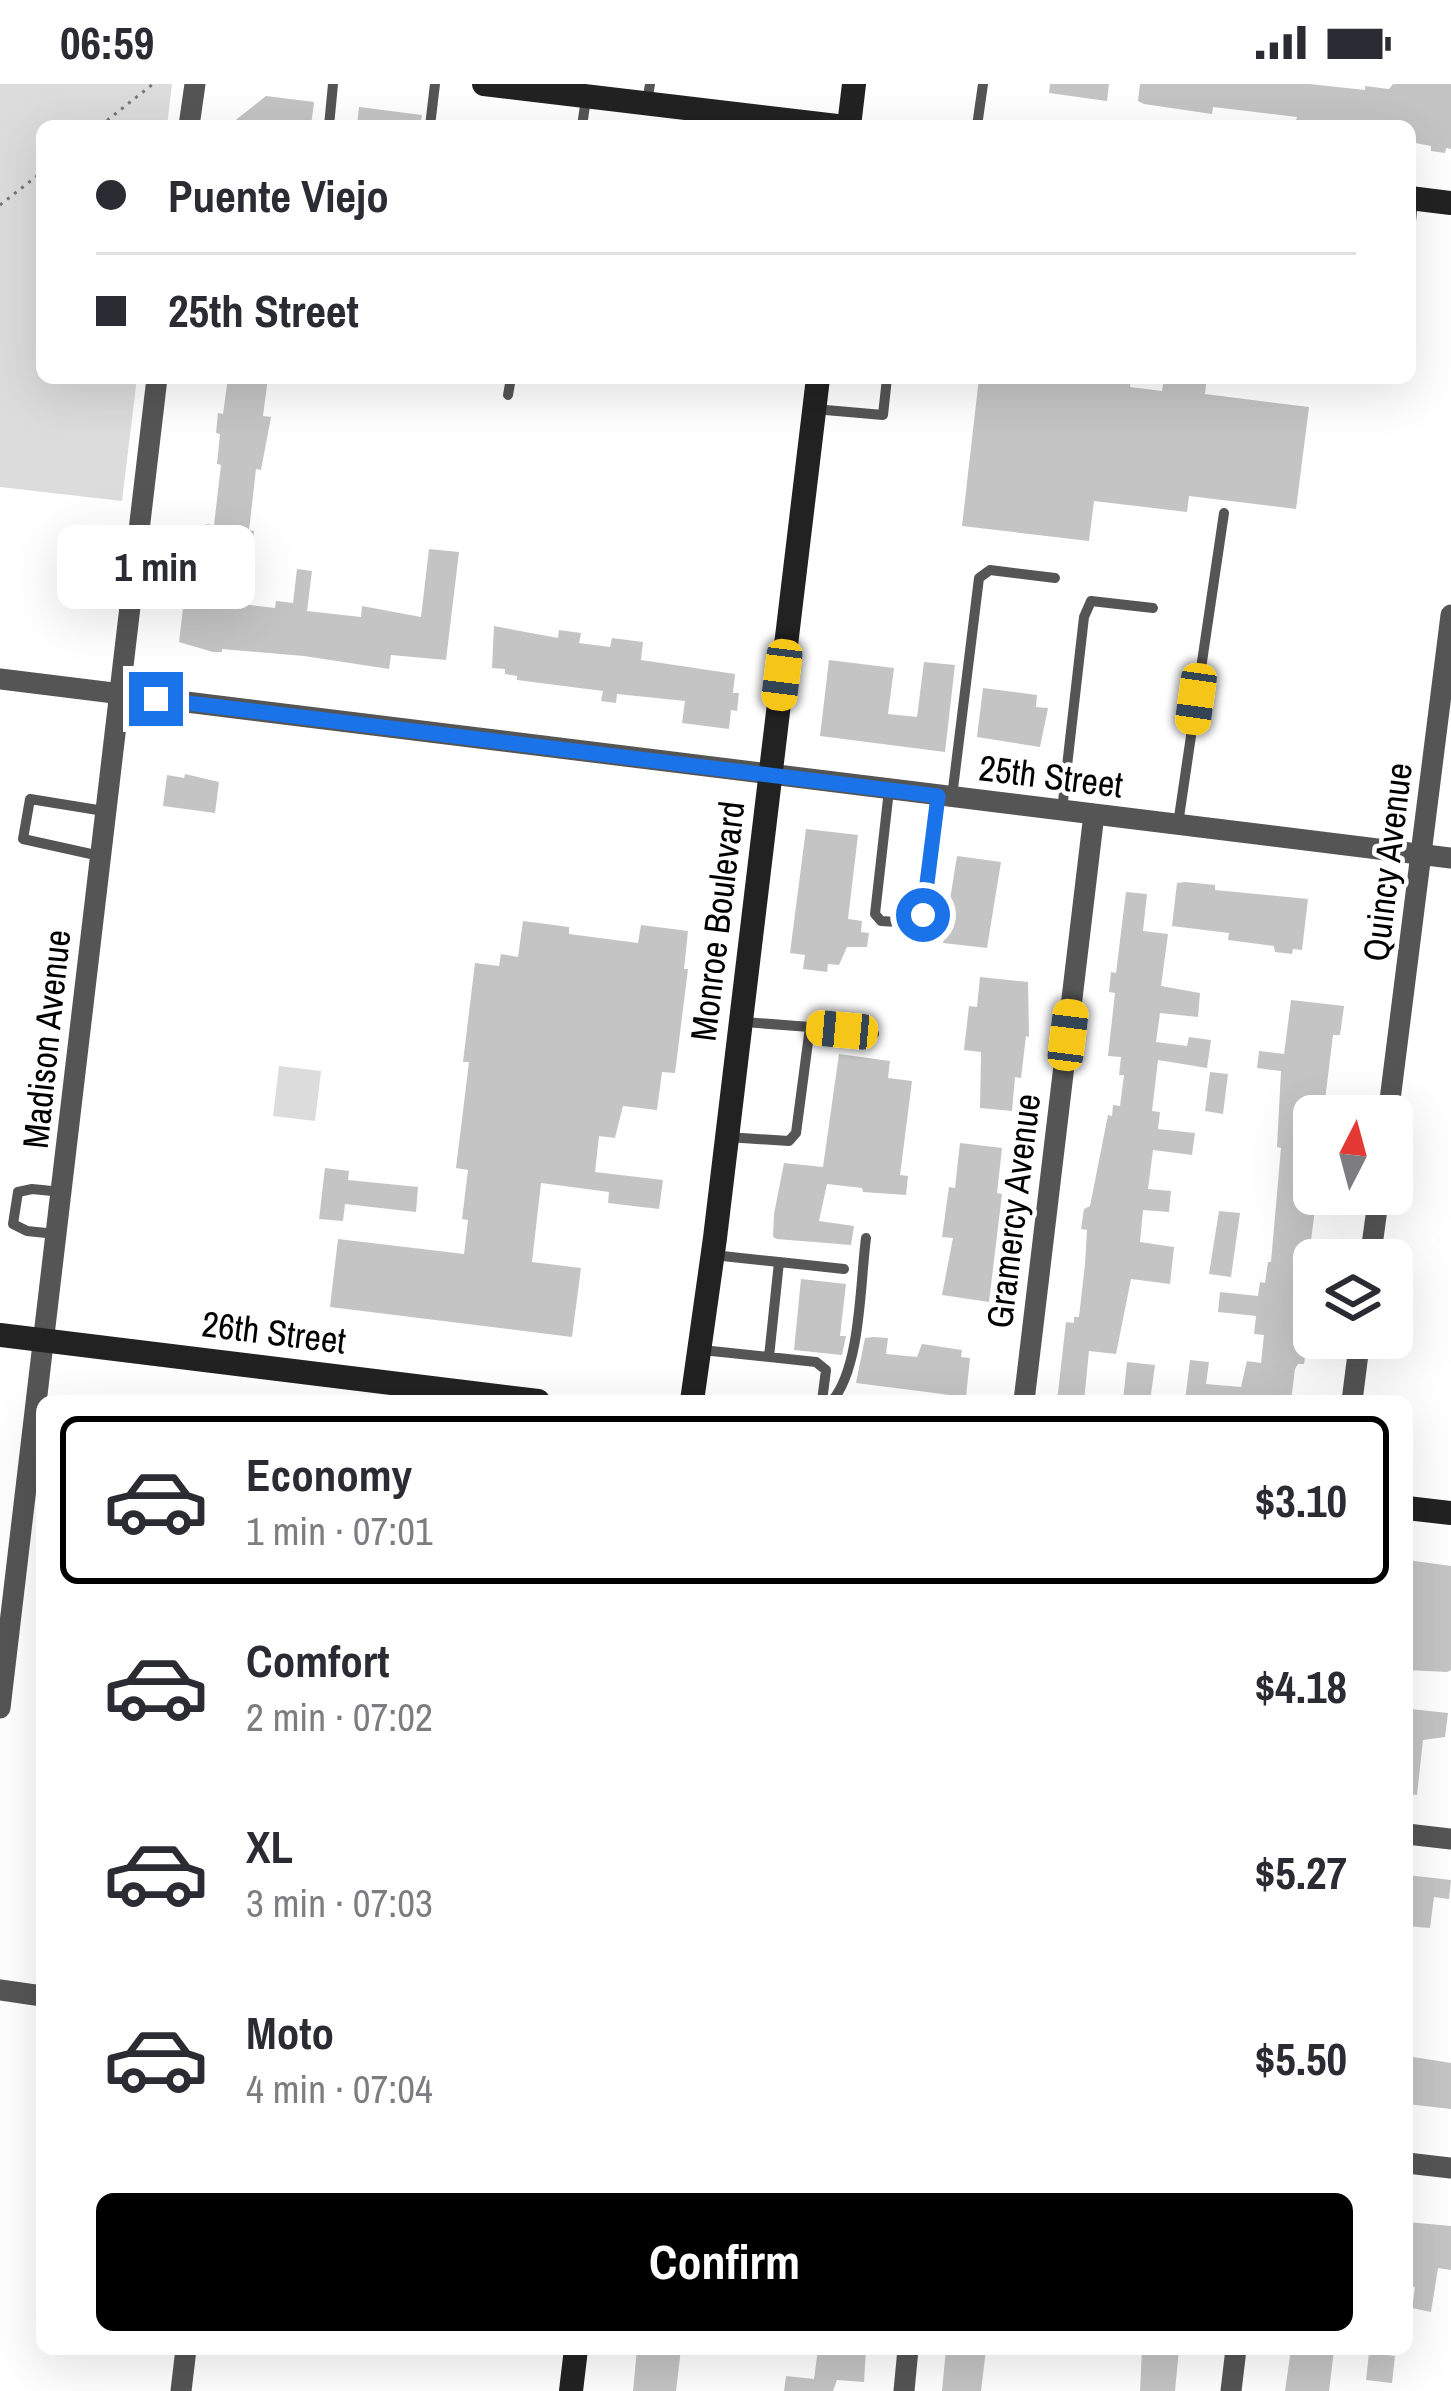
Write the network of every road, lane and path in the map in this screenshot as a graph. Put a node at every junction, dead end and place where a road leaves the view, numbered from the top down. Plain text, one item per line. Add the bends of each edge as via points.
1 (154, 84) edge
2 (195, 84) edge
3 (333, 84) edge
4 (434, 84) edge
5 (484, 84) edge
6 (854, 84) edge
7 (983, 84) edge
8 (552, 88) edge
9 (649, 93) edge
10 (586, 96) junction
11 (698, 117) edge
12 (108, 120) edge
13 (190, 120) edge
14 (330, 120) edge
15 (431, 120) edge
16 (583, 120) edge
17 (745, 120) edge
18 (850, 120) edge
19 (978, 120) edge
20 (36, 177) edge
21 (1416, 198) edge
22 (1451, 202) edge
23 (0, 206) edge
24 (156, 384) edge
25 (510, 384) edge
26 (817, 384) edge
27 (886, 384) edge
28 (508, 395) dead end
29 (814, 409) junction
30 (1224, 513) dead end
31 (1055, 578) dead end
32 (1153, 608) dead end
33 (1451, 615) edge
34 (0, 679) edge
35 (118, 694) junction
36 (770, 776) junction
37 (890, 790) junction
38 (945, 796) junction
39 (1062, 810) junction
40 (105, 811) junction
41 (1094, 814) junction
42 (1178, 827) junction
43 (1421, 854) junction
44 (100, 856) junction
45 (1451, 858) edge
46 (741, 1022) junction
47 (810, 1028) junction
48 (874, 1034) dead end
49 (1391, 1095) edge
50 (727, 1137) junction
51 (62, 1192) junction
52 (6, 1206) edge
53 (57, 1234) junction
54 (866, 1238) dead end
55 (713, 1255) junction
56 (779, 1262) junction
57 (844, 1269) dead end
58 (0, 1335) edge
59 (45, 1340) junction
60 (699, 1349) junction
61 (769, 1357) junction
62 (1357, 1359) edge
63 (362, 1390) edge
64 (38, 1395) edge
65 (442, 1395) edge
66 (693, 1395) edge
67 (823, 1395) edge
68 (837, 1395) edge
69 (1025, 1395) edge
70 (1353, 1395) edge
71 (36, 1414) edge
72 (1413, 1509) edge
73 (1451, 1513) edge
74 (0, 1708) edge
75 (1413, 1835) edge
76 (1451, 1839) edge
77 (0, 1990) edge
78 (36, 1995) edge
79 (1413, 2164) edge
80 (1451, 2168) edge
81 (185, 2355) edge
82 (575, 2355) edge
83 (907, 2355) edge
84 (1235, 2355) edge
85 (181, 2391) edge
86 (571, 2391) edge
87 (904, 2391) edge
88 (1231, 2391) edge

1 - 12 path
2 - 13 street
3 - 14 lane
4 - 15 lane
5 - 8 street
6 - 18 street
7 - 19 lane
8 - 10 street
9 - 10 street
9 - 11 street
10 - 16 lane
11 - 17 street
20 - 23 path
21 - 22 street
24 - 35 street, Madison Avenue
25 - 28 lane
26 - 29 street, Monroe Boulevard
27 - 29 lane via 883,415
29 - 36 street, Monroe Boulevard
30 - 42 lane
31 - 38 lane via 990,570 979,578
32 - 39 lane via 1091,601
33 - 43 street, Quincy Avenue
34 - 35 street, 25th Street
35 - 36 street, 25th Street
35 - 40 street, Madison Avenue
36 - 37 street, 25th Street
36 - 46 street, Monroe Boulevard
37 - 38 street, 25th Street
37 - 38 lane via 875,914 881,921 915,923 923,915
38 - 39 street, 25th Street
39 - 41 street, 25th Street
40 - 44 street, Madison Avenue
40 - 44 lane via 30,799 23,839
41 - 42 street, 25th Street
41 - 69 street, Gramercy Avenue
42 - 43 street, 25th Street
43 - 45 street, 25th Street
43 - 49 street, Quincy Avenue
44 - 51 street, Madison Avenue
46 - 47 lane
46 - 50 street, Monroe Boulevard
47 - 48 lane
47 - 50 lane via 789,1142
50 - 55 street, Monroe Boulevard
51 - 52 lane via 24,1189
51 - 53 street, Madison Avenue
52 - 53 lane via 20,1228
53 - 59 street, Madison Avenue
54 - 68 lane via 852,1353
55 - 56 lane
55 - 60 street, Monroe Boulevard
56 - 57 lane
56 - 61 lane
58 - 59 street, 26th Street
59 - 63 street, 26th Street
59 - 64 street, Madison Avenue
60 - 61 lane
60 - 66 street, Monroe Boulevard
61 - 67 lane via 816,1362 826,1370
62 - 70 street
63 - 65 street, 26th Street
71 - 74 street, Madison Avenue
72 - 73 street
75 - 76 street
77 - 78 street
79 - 80 street
81 - 85 street
82 - 86 street
83 - 87 street
84 - 88 street

